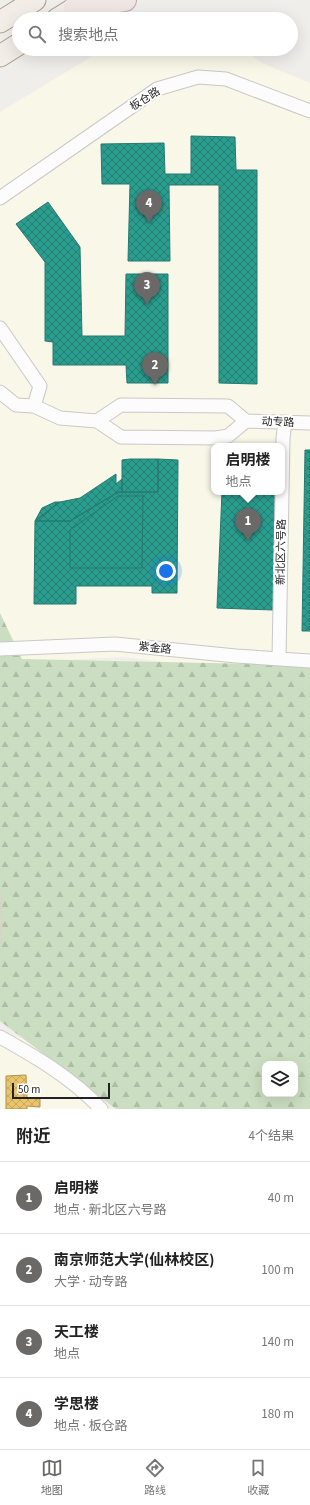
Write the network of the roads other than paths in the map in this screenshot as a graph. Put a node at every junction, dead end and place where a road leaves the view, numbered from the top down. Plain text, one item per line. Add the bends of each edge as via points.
1 (35, 0) edge
2 (125, 0) edge
3 (82, 4) edge
4 (16, 12) edge
5 (69, 12) edge
6 (12, 14) edge
7 (0, 22) edge
8 (12, 48) edge
9 (0, 56) edge
10 (310, 111) edge
11 (0, 198) edge
12 (0, 328) edge
13 (0, 392) edge
14 (34, 406) junction
15 (97, 421) junction
16 (246, 421) junction
17 (285, 422) junction
18 (310, 422) edge
19 (283, 443) edge
20 (282, 495) edge
21 (0, 649) edge
22 (279, 659) junction
23 (310, 661) edge
24 (0, 1037) edge
25 (101, 1109) edge

1 - 4 main road
2 - 3 highway
3 - 5 main road
6 - 7 main road
8 - 9 main road
10 - 11 street, 板仓路 via 226,79 198,77 157,89
12 - 14 street via 40,386
13 - 14 street via 16,405
14 - 15 street via 60,418
15 - 16 street via 121,405 228,406
15 - 16 street via 121,437 216,438 228,436
16 - 17 street, 动专路
17 - 18 street, 动专路
17 - 19 street, 新北区六号路
20 - 22 street, 新北区六号路
21 - 22 street, 紫金路 via 115,644
22 - 23 street, 紫金路
24 - 25 street via 42,1060 90,1097

